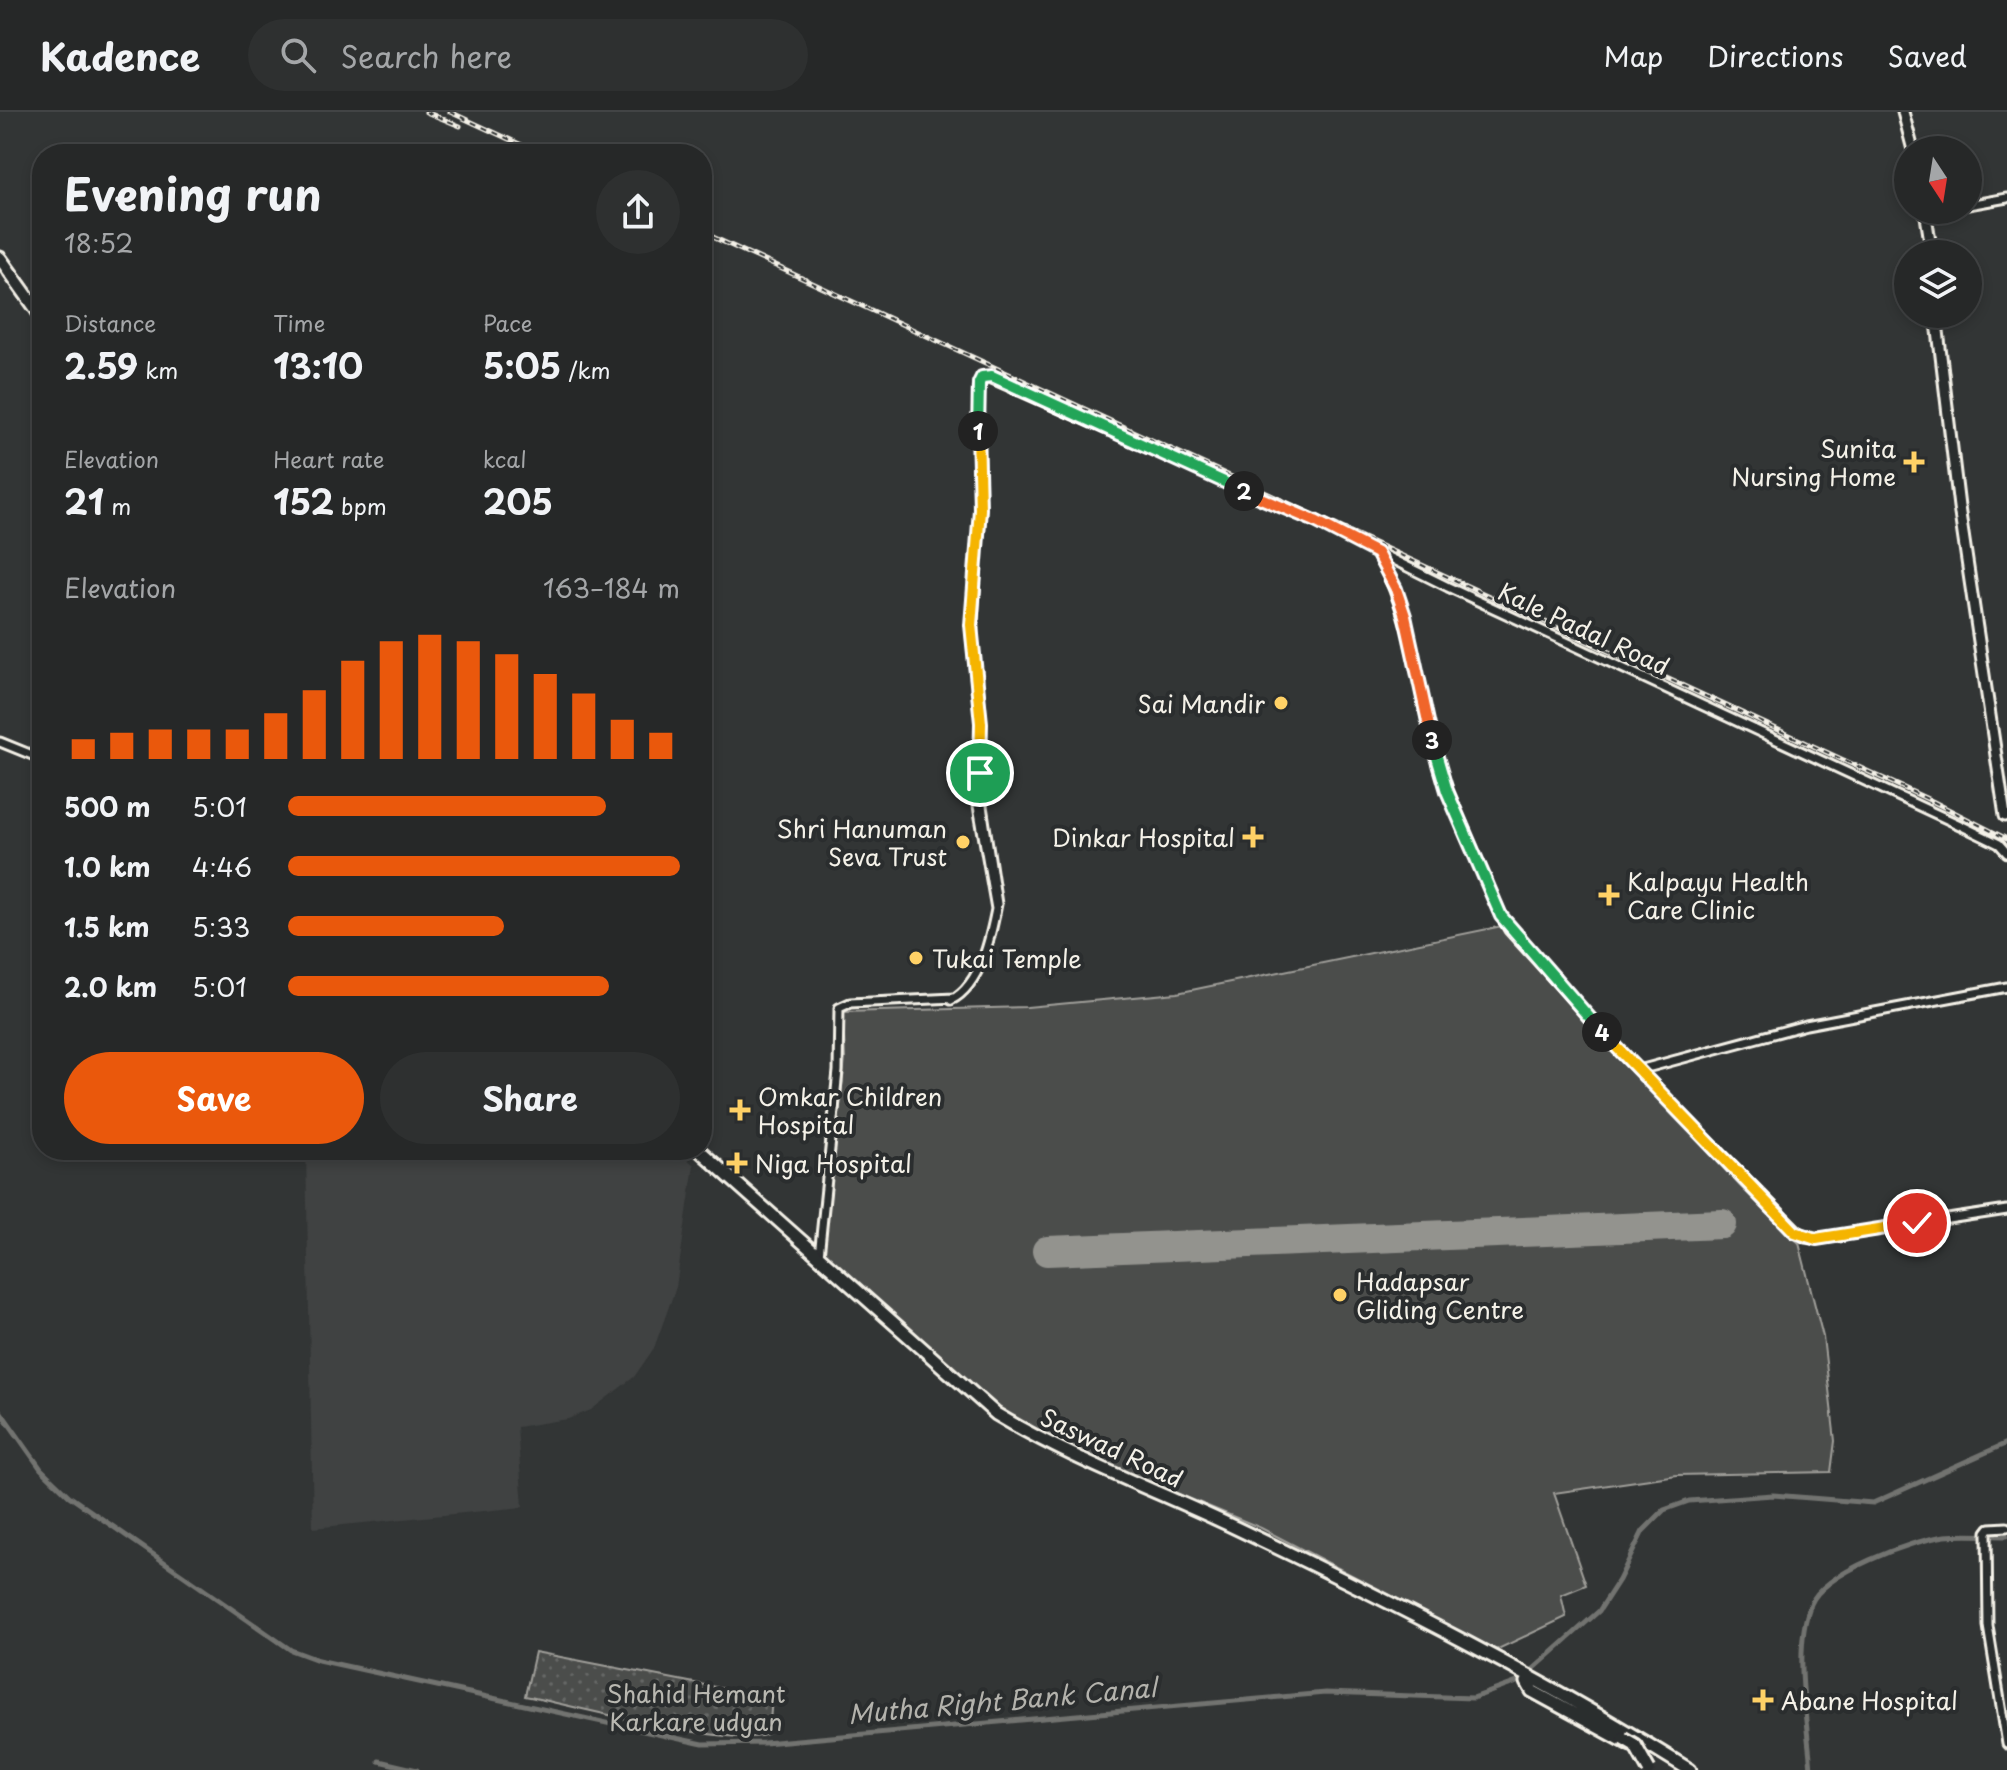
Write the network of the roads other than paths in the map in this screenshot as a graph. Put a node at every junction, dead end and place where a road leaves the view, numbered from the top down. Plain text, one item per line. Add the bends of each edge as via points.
1 (1903, 112) edge
2 (1909, 136) edge
3 (2007, 198) edge
4 (1982, 202) edge
5 (0, 258) edge
6 (32, 303) edge
7 (1938, 328) edge
8 (1377, 553) junction
9 (0, 742) edge
10 (32, 755) edge
11 (2007, 785) edge
12 (2006, 818) edge
13 (1999, 844) junction
14 (2007, 853) edge
15 (2007, 860) edge
16 (2007, 987) edge
17 (1639, 1070) junction
18 (702, 1160) edge
19 (710, 1160) edge
20 (2007, 1210) edge
21 (819, 1256) junction
22 (2007, 1527) edge
23 (1526, 1679) junction
24 (1564, 1697) junction
25 (2007, 1744) edge
26 (1647, 1768) edge
27 (1676, 1770) edge
28 (1690, 1770) edge
29 (1700, 1770) edge

1 - 2 main road
3 - 4 street
5 - 6 highway
7 - 12 main road
8 - 13 street, Kale Padal Road
8 - 17 street via 1405,616 1447,791 1497,909 1509,930
8 - 21 street, Kale Padal Road via 992,376 982,377 972,614 981,723 979,786 995,922 969,988 948,1002 850,1003 839,1008
9 - 10 street
11 - 12 main road
13 - 14 street
13 - 15 street
16 - 17 street via 1806,1025
17 - 20 street via 1805,1238
18 - 23 highway, Saswad Road via 992,1420
19 - 21 highway, Saswad Road
21 - 23 highway, Saswad Road via 952,1378 1017,1427 1236,1528
22 - 25 street via 1987,1532 1988,1626
23 - 24 highway, Saswad Road
23 - 26 highway, bridge via 1632,1743
24 - 28 highway
24 - 29 highway
26 - 27 highway via 1663,1762

